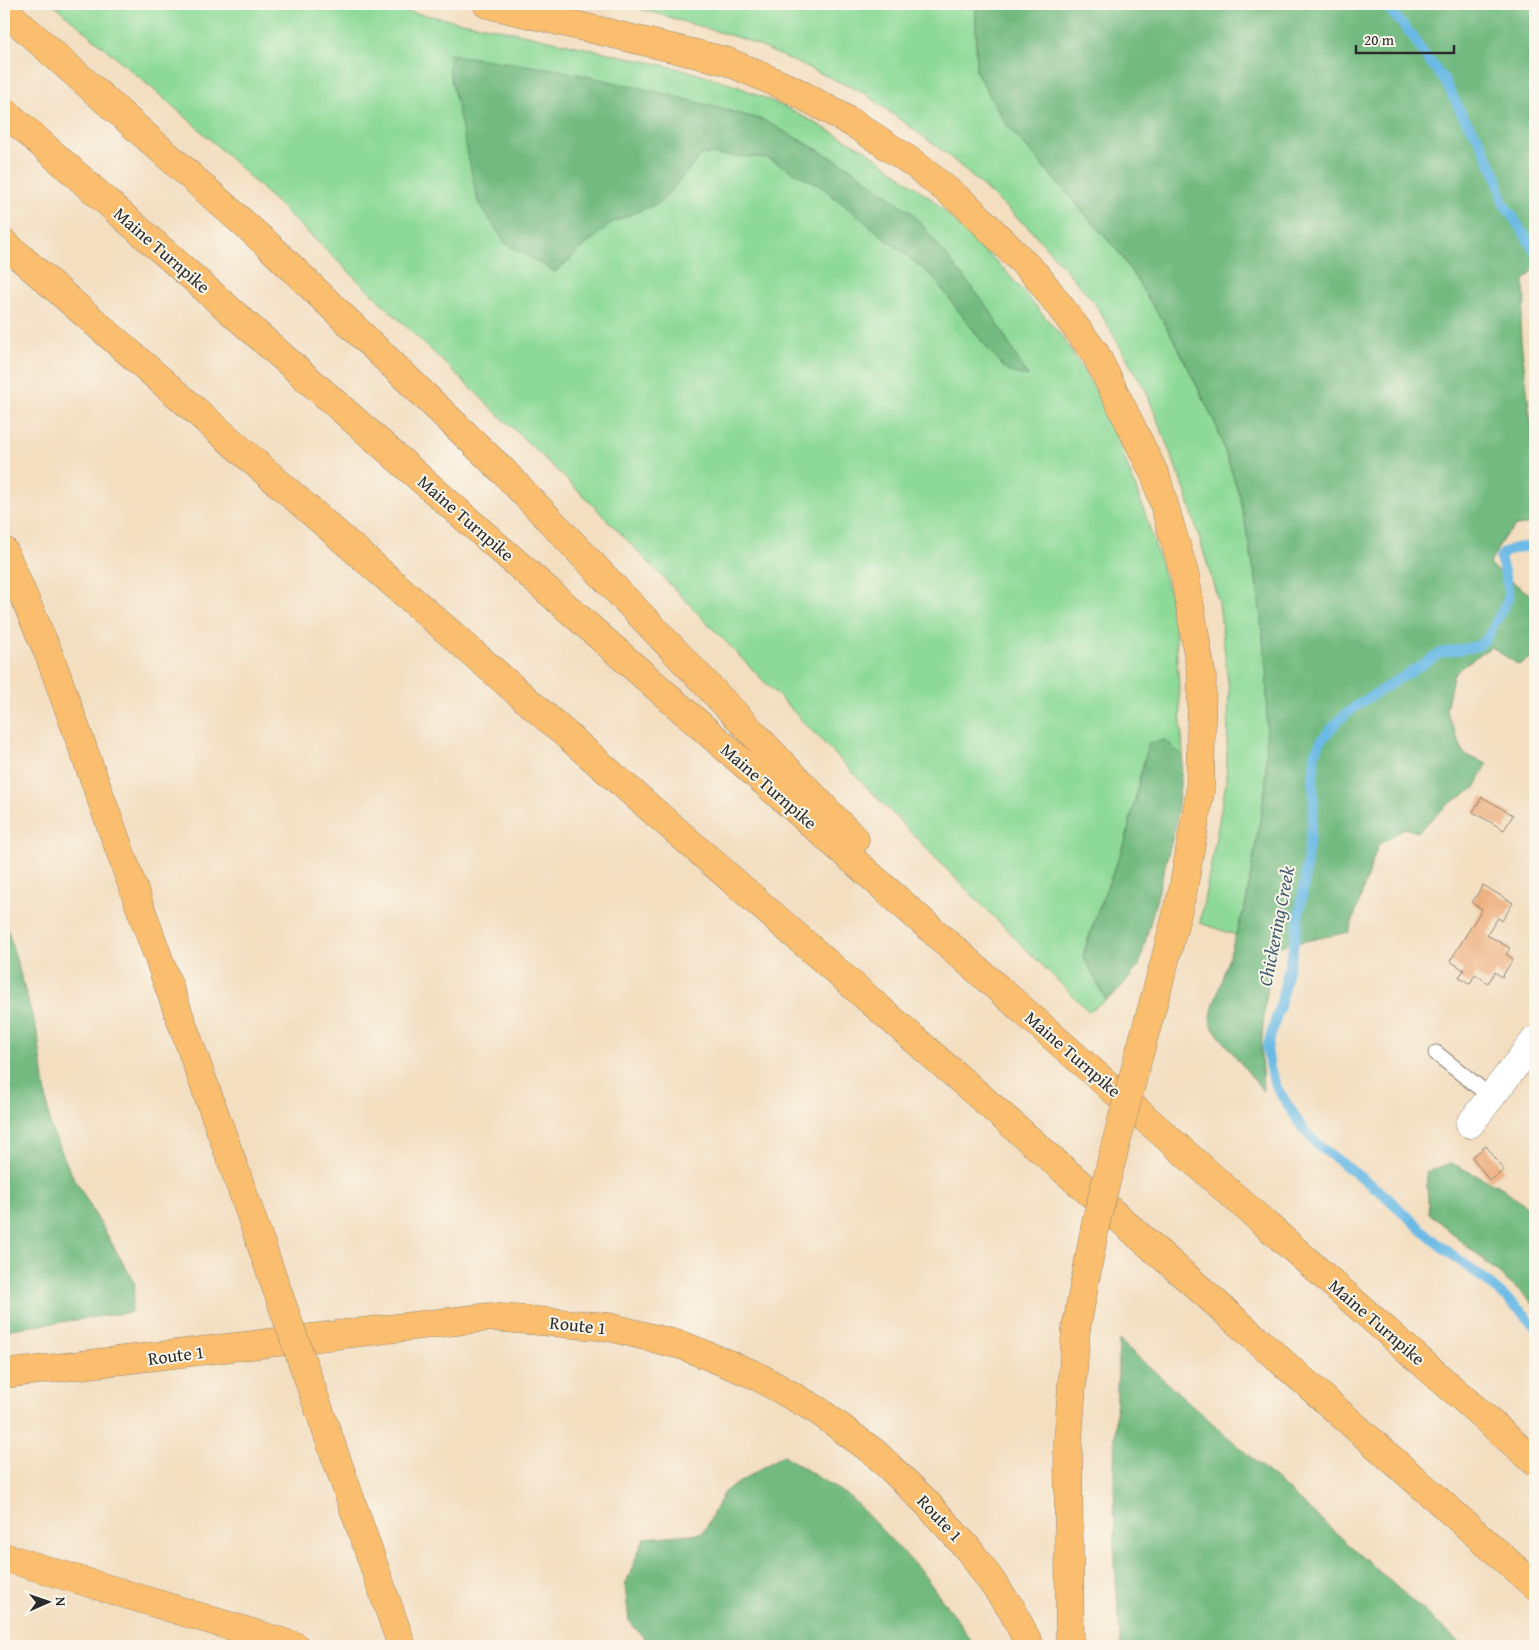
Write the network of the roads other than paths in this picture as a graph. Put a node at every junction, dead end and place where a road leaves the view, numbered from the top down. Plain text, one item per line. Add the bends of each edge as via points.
1 (487, 4) edge
2 (4, 10) edge
3 (4, 111) edge
4 (4, 243) edge
5 (4, 551) edge
6 (980, 972) junction
7 (1535, 1040) edge
8 (1436, 1053) dead end
9 (1491, 1097) junction
10 (1470, 1124) dead end
11 (4, 1374) edge
12 (1535, 1462) edge
13 (4, 1557) edge
14 (1535, 1586) edge
15 (295, 1646) edge
16 (402, 1646) edge
17 (1030, 1646) edge
18 (1070, 1646) edge

1 - 18 main road, bridge via 726,61 793,90 856,125 913,163 967,206 1038,276 1095,353 1156,477 1185,576 1202,678 1200,792 1183,890 1097,1217 1076,1329 1068,1442
2 - 6 main road via 268,245 503,471
3 - 6 main road, Maine Turnpike
4 - 14 main road
5 - 16 main road, bridge via 50,657
6 - 12 main road, Maine Turnpike
7 - 9 street
8 - 9 lane
9 - 10 street
11 - 17 main road, Route 1 via 490,1317 609,1328 684,1346 755,1375 817,1410 875,1453 925,1500 969,1550 1012,1610
13 - 15 main road

